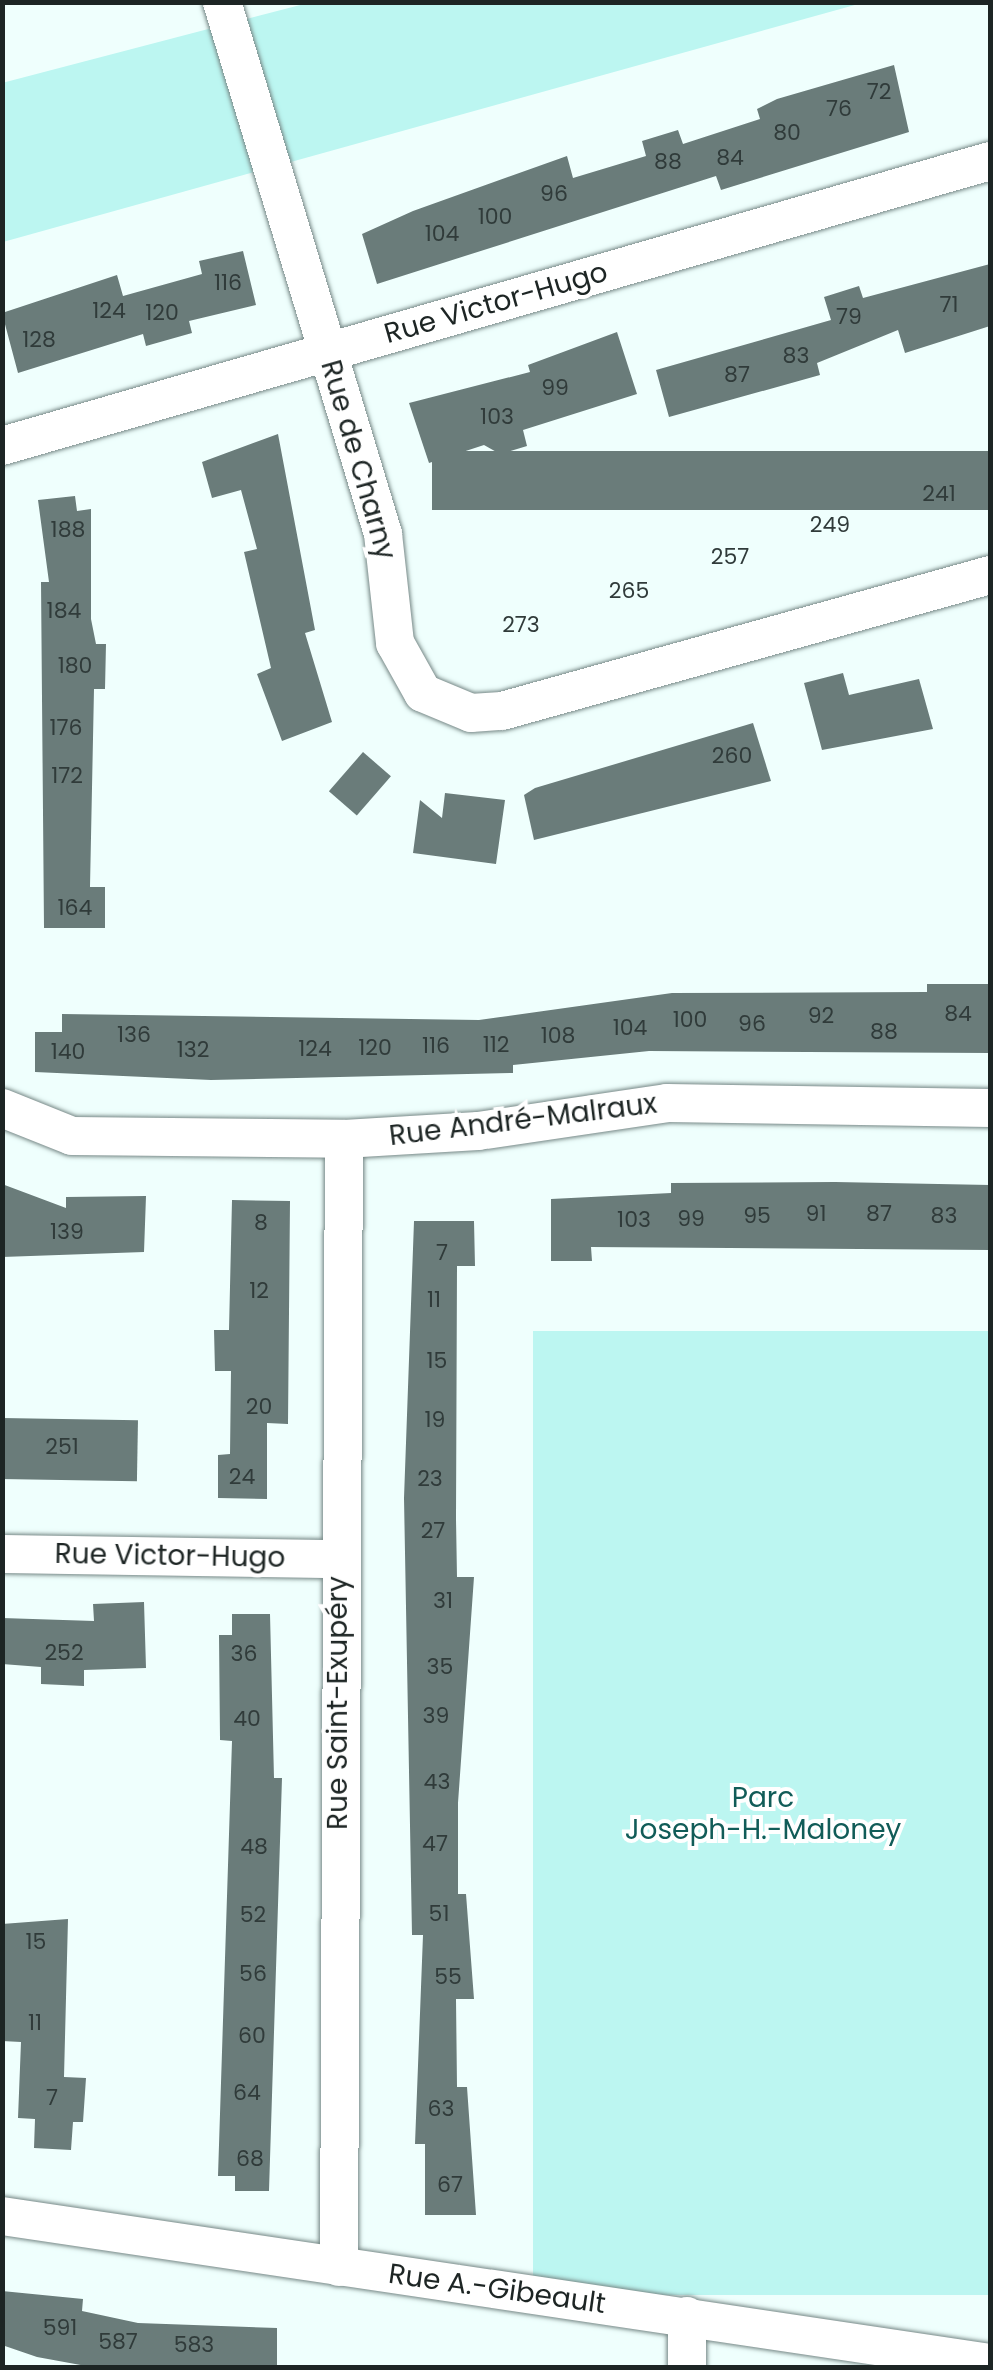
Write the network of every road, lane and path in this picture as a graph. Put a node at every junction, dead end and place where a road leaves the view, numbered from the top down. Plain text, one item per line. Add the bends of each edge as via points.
1 (222, 2) edge
2 (990, 161) edge
3 (328, 352) junction
4 (2, 446) edge
5 (990, 575) edge
6 (2, 1108) edge
7 (990, 1108) edge
8 (344, 1139) junction
9 (2, 1554) edge
10 (338, 1559) junction
11 (2, 2216) edge
12 (339, 2267) junction
13 (687, 2316) junction
14 (990, 2363) edge
15 (687, 2368) edge

1 - 3 street, Rue de Charny
2 - 3 street, Rue Victor-Hugo
3 - 4 street, Rue Victor-Hugo
3 - 5 street, Rue de Charny via 383,534 395,643 422,694 444,706 502,712
6 - 8 street, Rue André-Malraux via 72,1136
7 - 8 street, Rue André-Malraux via 667,1103 478,1131
8 - 10 street, Rue Saint-Exupéry
9 - 10 street, Rue Victor-Hugo
10 - 12 street, Rue Saint-Exupéry
11 - 12 street, Rue A.-Gibeault
12 - 13 street, Rue A.-Gibeault
13 - 14 street, Rue A.-Gibeault
13 - 15 street

